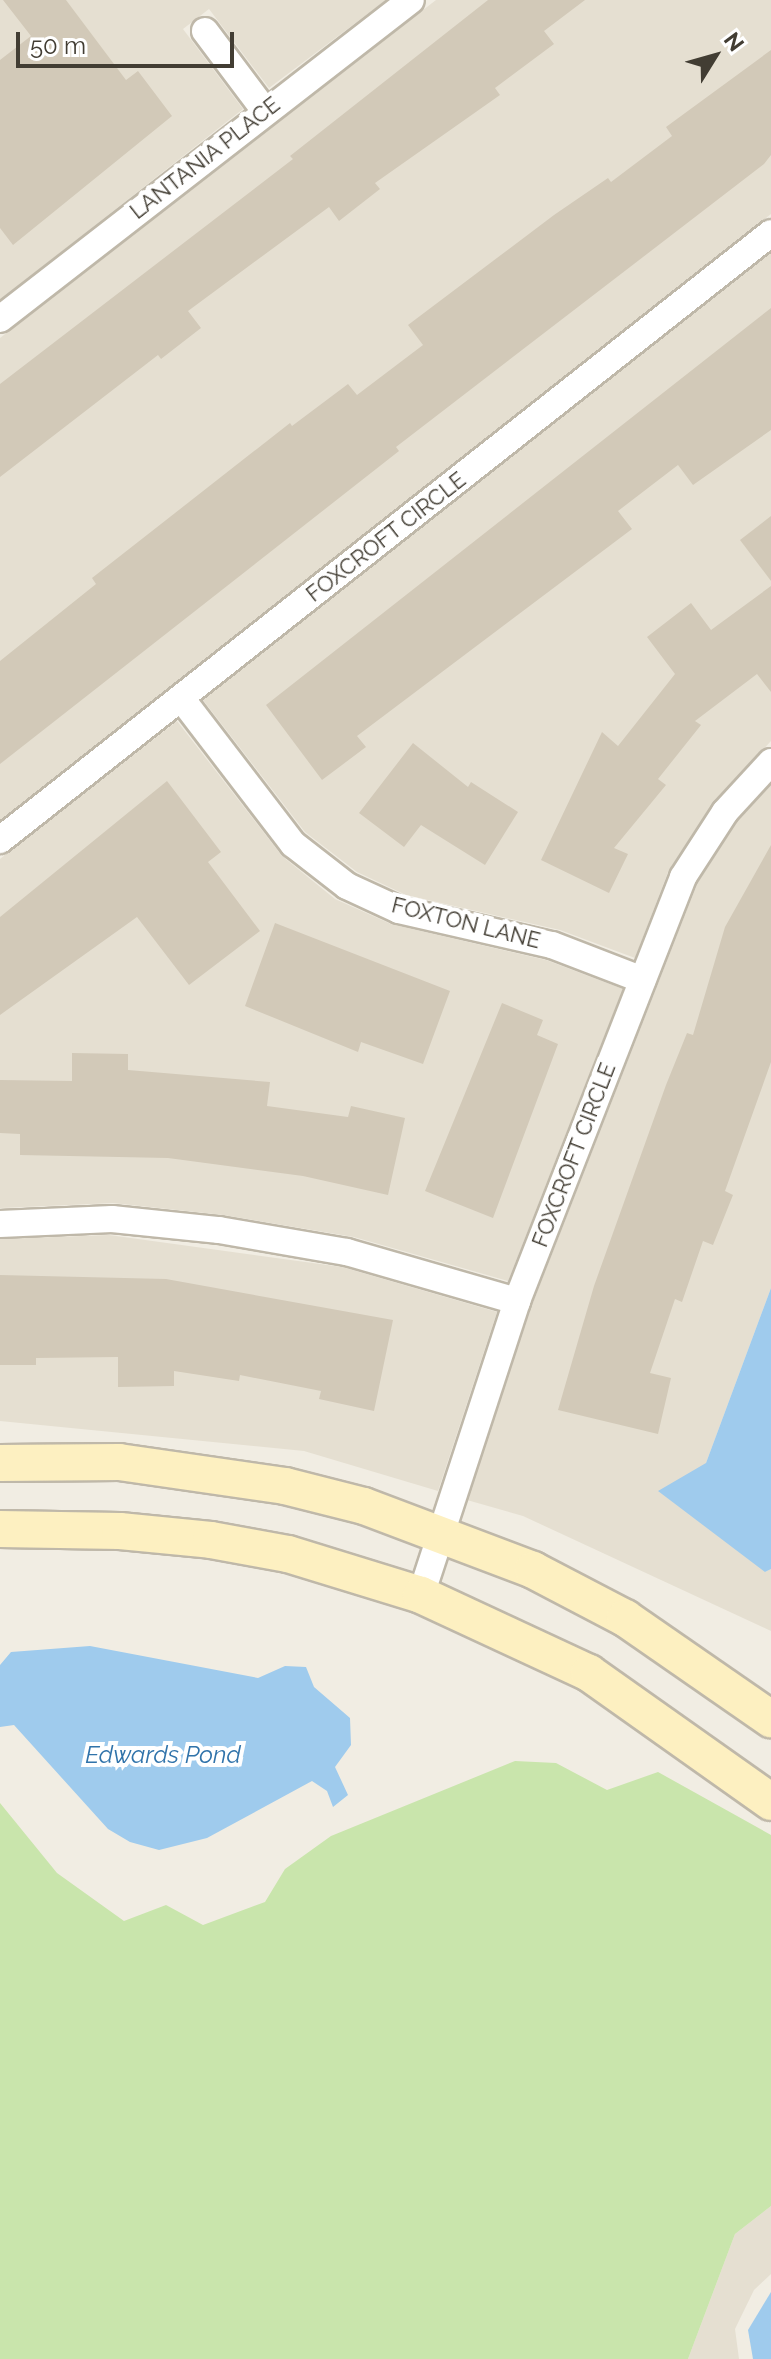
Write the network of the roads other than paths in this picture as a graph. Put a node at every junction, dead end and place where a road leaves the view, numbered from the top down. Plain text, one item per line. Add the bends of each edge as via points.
1 (411, 0) edge
2 (205, 31) dead end
3 (265, 111) junction
4 (771, 233) edge
5 (0, 319) edge
6 (181, 698) junction
7 (771, 762) edge
8 (0, 840) edge
9 (643, 980) junction
10 (0, 1224) edge
11 (517, 1301) junction
12 (0, 1463) edge
13 (0, 1529) edge
14 (439, 1531) junction
15 (421, 1595) junction
16 (771, 1719) edge
17 (771, 1802) edge

1 - 3 street, LANTANIA PLACE
2 - 3 street
3 - 5 street, LANTANIA PLACE
4 - 6 street, FOXCROFT CIRCLE
6 - 8 street, FOXCROFT CIRCLE
6 - 9 street, FOXTON LANE via 293,844 347,886 399,910 552,945
7 - 9 street, FOXCROFT CIRCLE via 725,812 683,877
9 - 11 street, FOXCROFT CIRCLE
10 - 11 street via 112,1219 219,1230 347,1252
11 - 14 street, FOXCROFT CIRCLE
12 - 14 main road via 119,1462 285,1486
13 - 15 main road via 120,1531 211,1540 288,1554
14 - 15 street, FOXCROFT CIRCLE
14 - 16 main road via 533,1570 625,1618
15 - 17 main road via 589,1673

